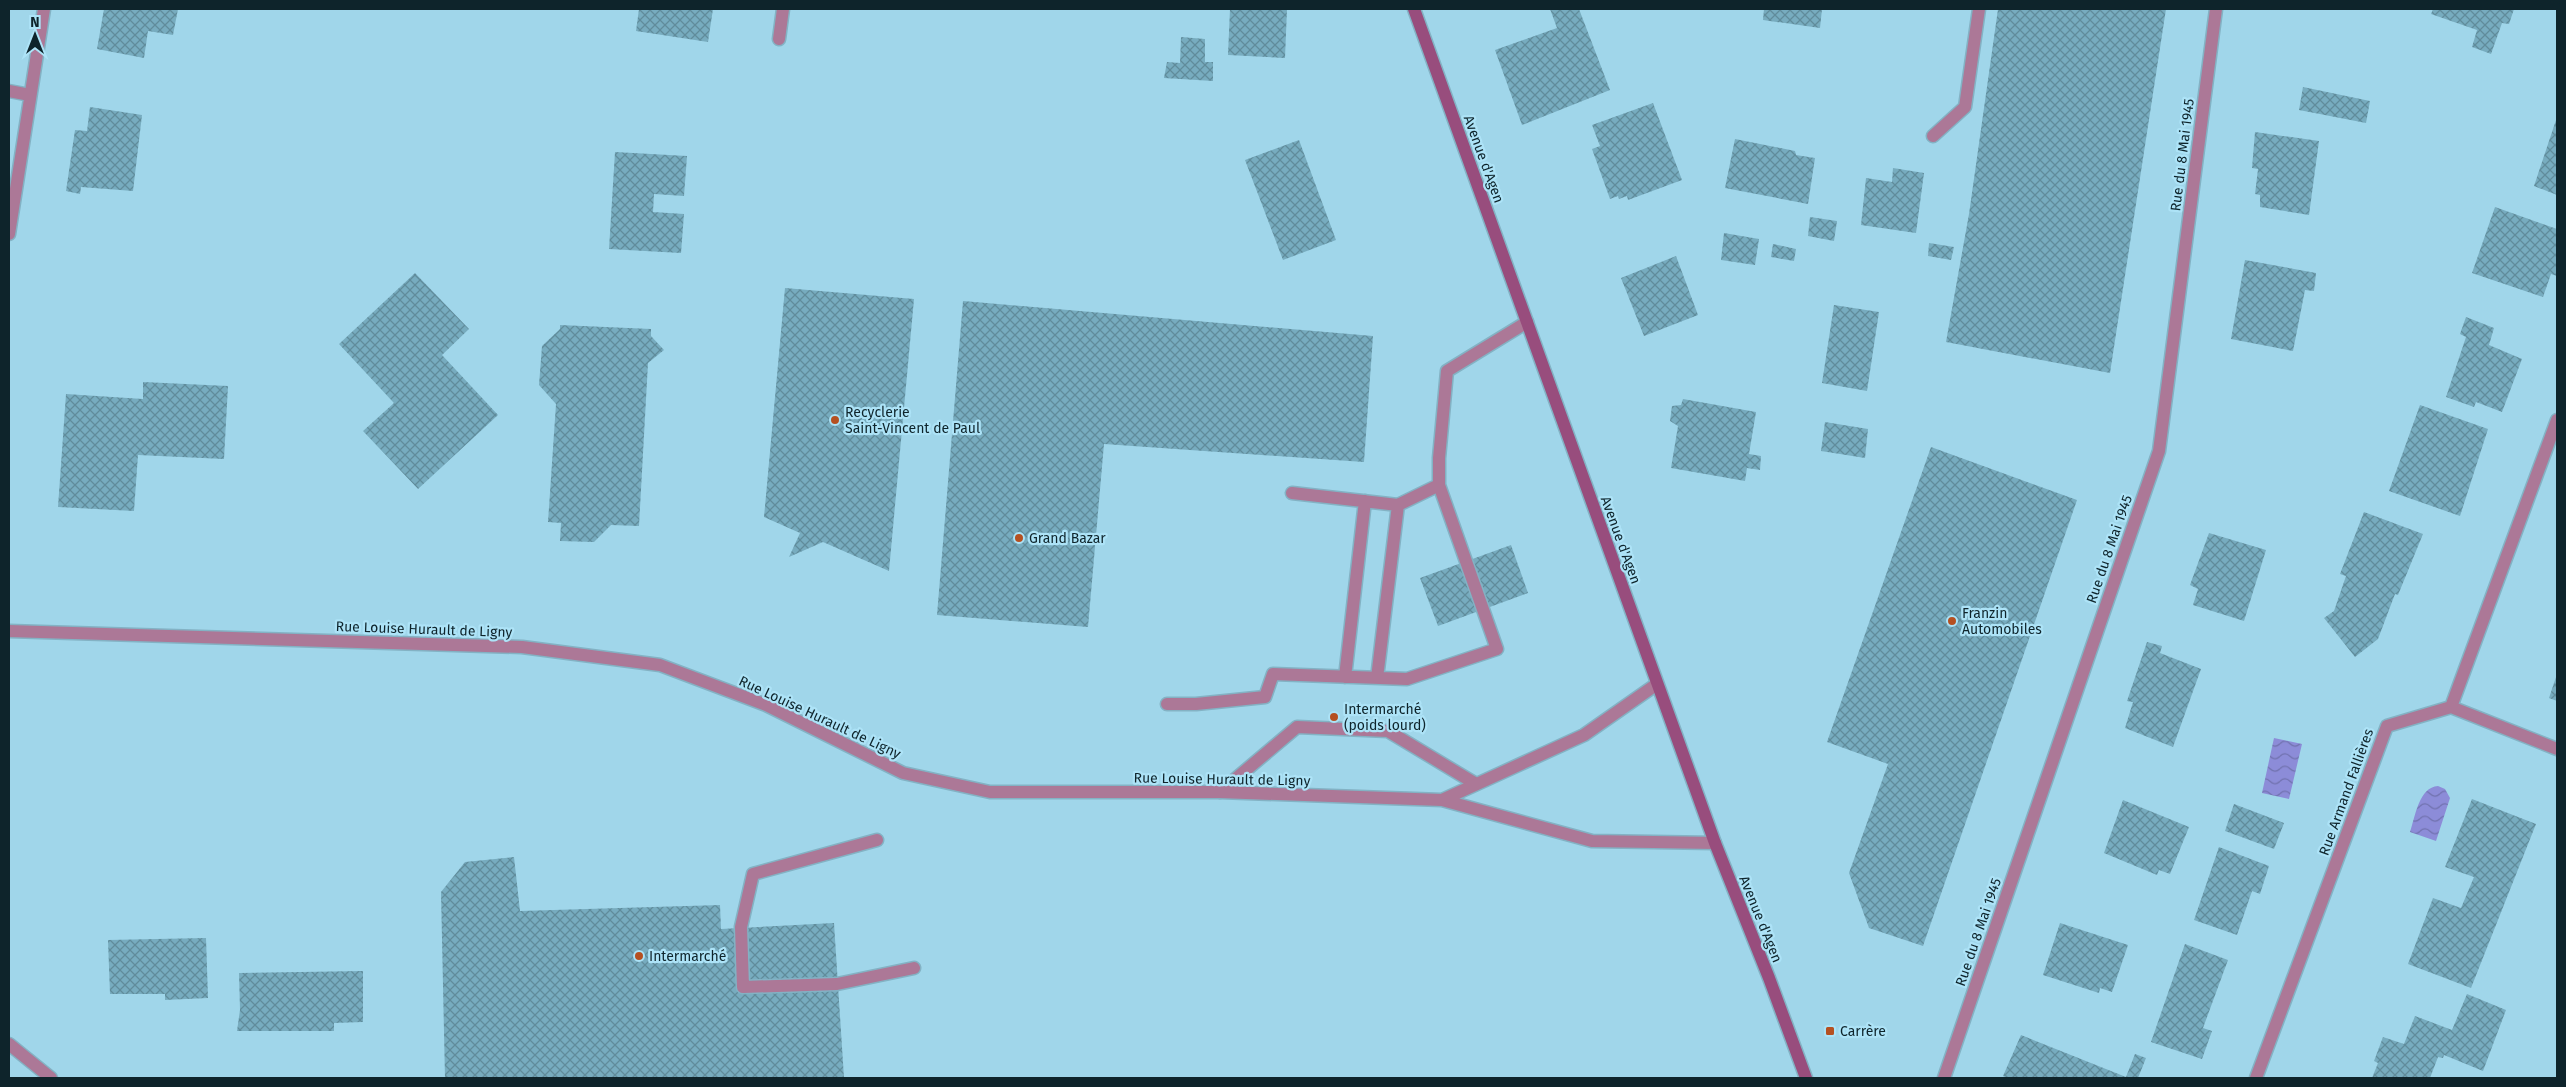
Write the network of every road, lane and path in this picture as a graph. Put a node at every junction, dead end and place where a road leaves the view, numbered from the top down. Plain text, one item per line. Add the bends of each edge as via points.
1 (44, 9) edge
2 (783, 9) edge
3 (1414, 9) edge
4 (1979, 9) edge
5 (2216, 9) edge
6 (779, 39) dead end
7 (9, 91) edge
8 (30, 95) junction
9 (1933, 136) dead end
10 (9, 234) edge
11 (1527, 322) junction
12 (2557, 420) edge
13 (1439, 485) junction
14 (1292, 493) dead end
15 (1365, 501) junction
16 (1398, 504) junction
17 (9, 630) edge
18 (1345, 677) junction
19 (1377, 678) junction
20 (1657, 684) junction
21 (1167, 704) dead end
22 (2451, 707) junction
23 (2557, 749) edge
24 (1476, 784) junction
25 (1220, 792) junction
26 (1442, 800) junction
27 (877, 840) dead end
28 (1714, 843) junction
29 (914, 968) dead end
30 (9, 1044) edge
31 (52, 1078) edge
32 (1806, 1078) edge
33 (1944, 1078) edge
34 (2256, 1078) edge

1 - 8 street
2 - 6 street
3 - 11 main road, Avenue d'Agen
4 - 9 street via 1965,107
5 - 33 street, Rue du 8 Mai 1945 via 2159,451
7 - 8 street
8 - 10 street
11 - 13 street via 1447,371
11 - 20 main road, Avenue d'Agen
12 - 22 street
13 - 16 street
13 - 19 street via 1497,650 1407,679
14 - 15 street
15 - 16 street
15 - 18 street
16 - 19 street
17 - 25 street, Rue Louise Hurault de Ligny via 522,647 650,663 766,705 903,773 990,792
18 - 19 street
18 - 21 street via 1273,674 1265,697
20 - 24 street, Rue Louise Hurault de Ligny via 1584,735
20 - 28 main road, Avenue d'Agen
22 - 23 street
22 - 34 street, Rue Armand Fallières via 2387,726
24 - 25 street via 1388,731 1297,727
24 - 26 street, Rue Louise Hurault de Ligny
25 - 26 street, Rue Louise Hurault de Ligny
26 - 28 street, Rue Louise Hurault de Ligny via 1592,841
27 - 29 street via 753,874 741,927 743,987 837,984
28 - 32 main road, Avenue d'Agen
30 - 31 street

